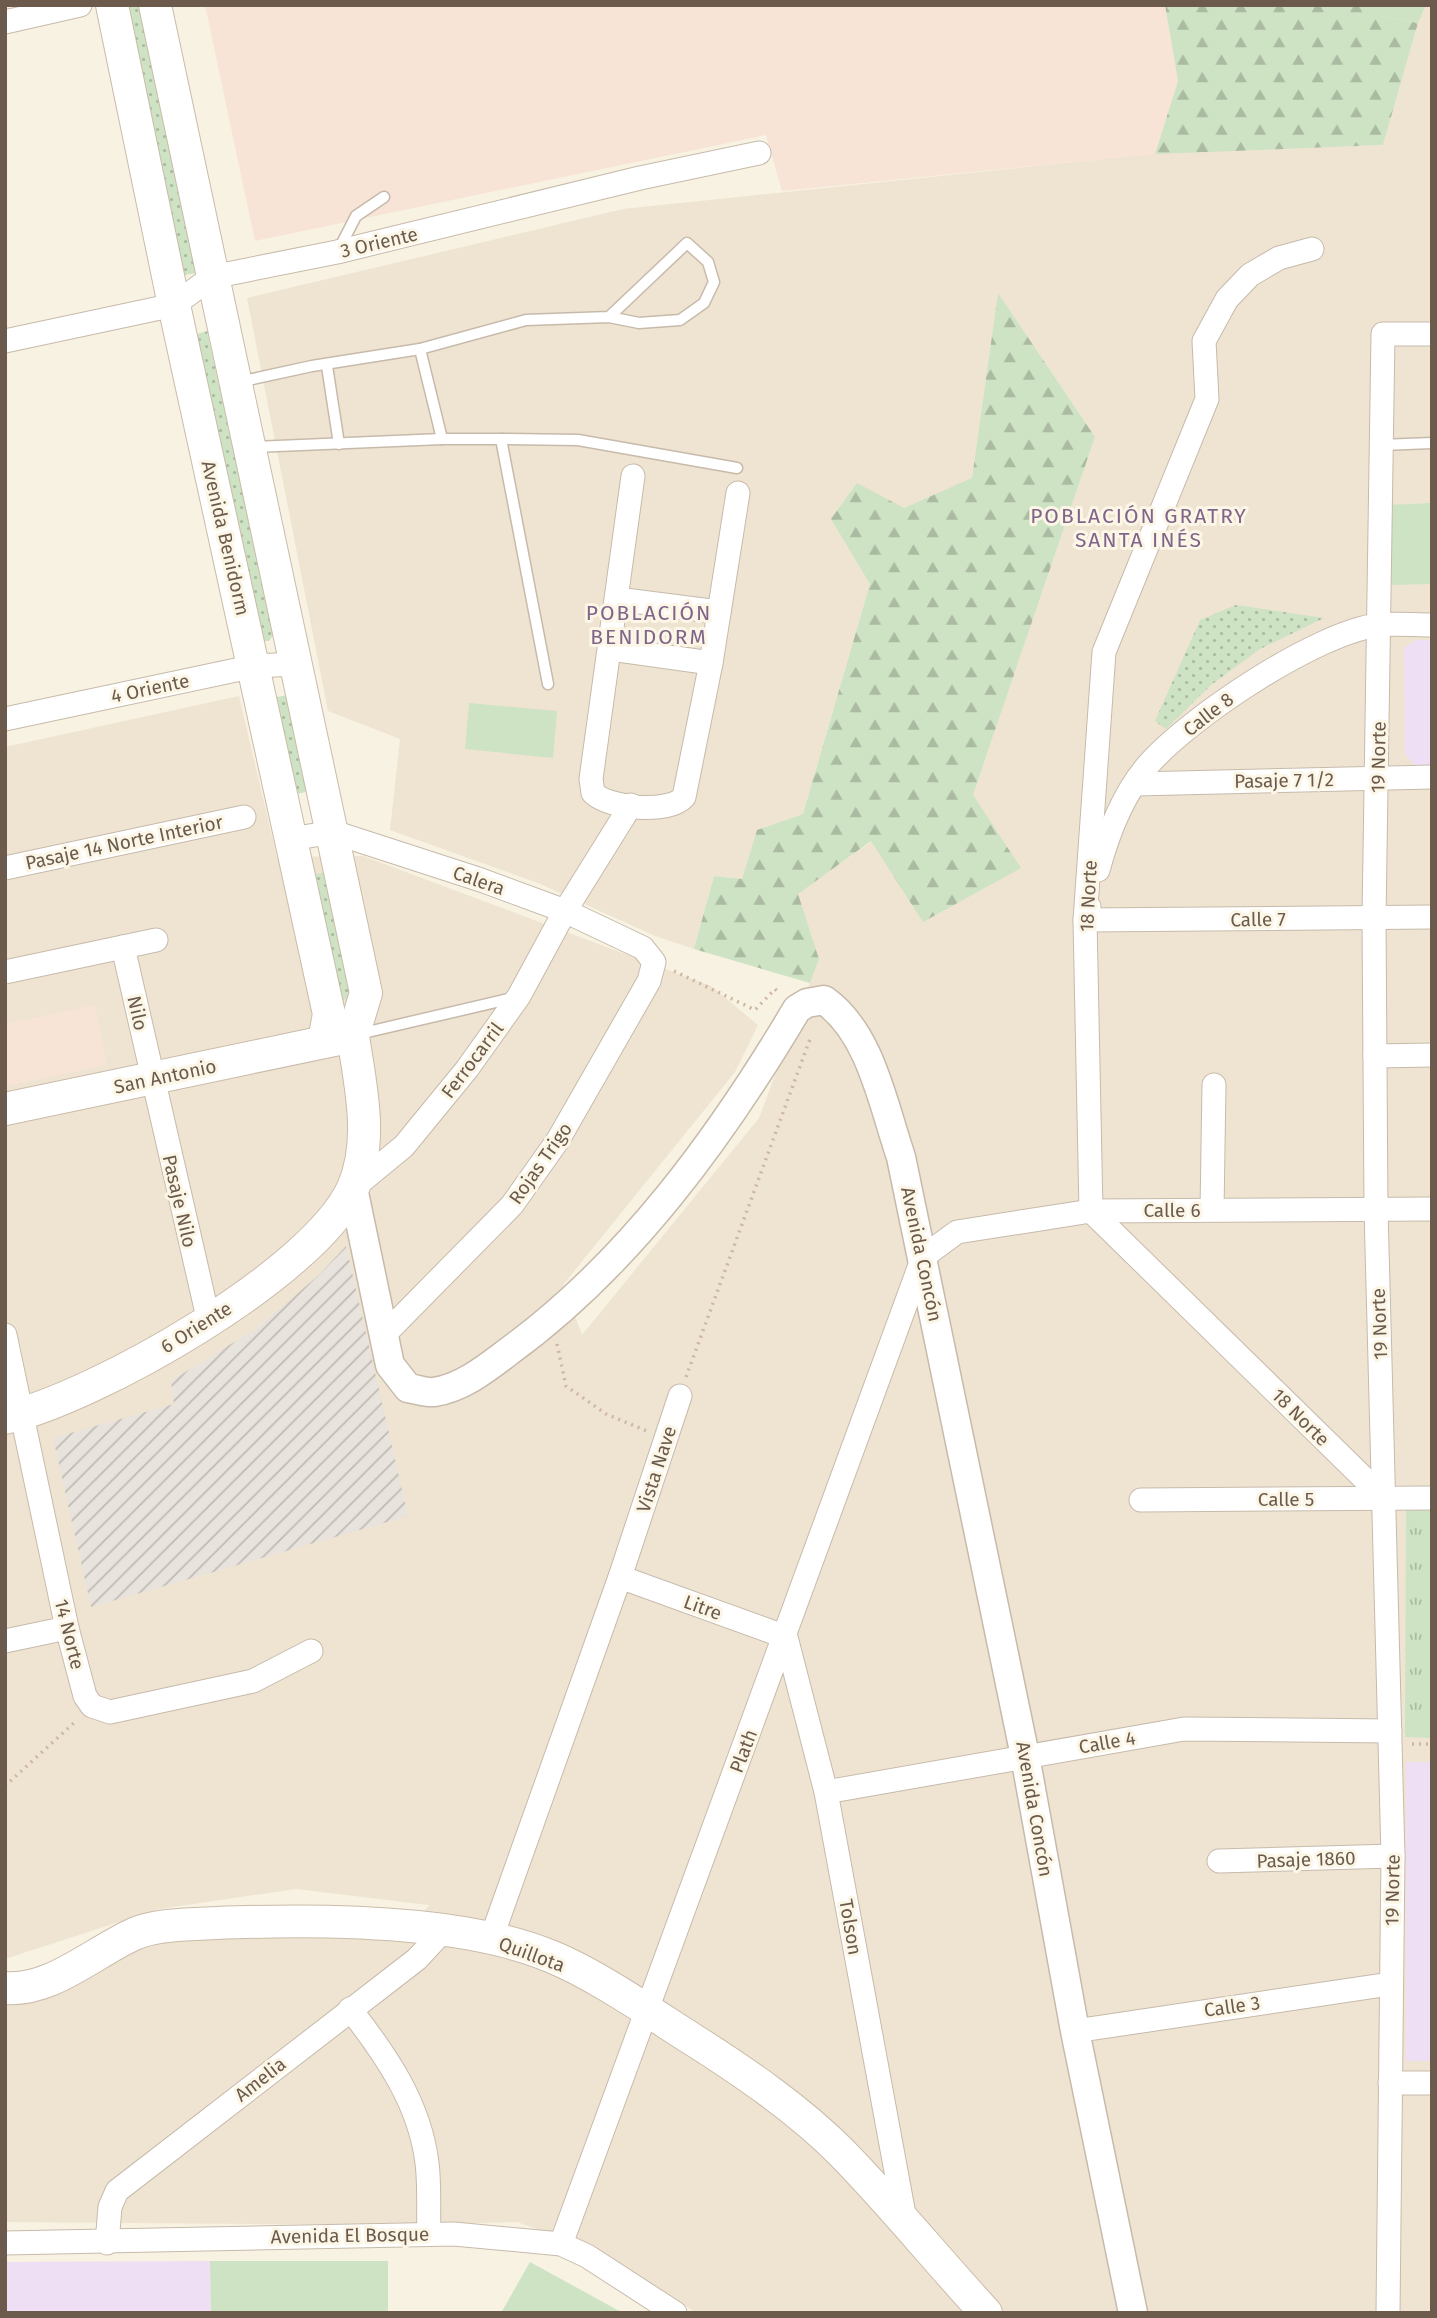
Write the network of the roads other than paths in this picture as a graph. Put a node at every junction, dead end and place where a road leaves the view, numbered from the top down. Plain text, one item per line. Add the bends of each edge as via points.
1 (80, 5) edge
2 (112, 5) edge
3 (156, 5) edge
4 (5, 22) edge
5 (759, 153) dead end
6 (384, 197) dead end
7 (1312, 249) dead end
8 (337, 252) junction
9 (212, 277) junction
10 (174, 305) junction
11 (609, 317) junction
12 (1432, 334) edge
13 (5, 341) edge
14 (420, 349) junction
15 (327, 366) junction
16 (236, 382) junction
17 (442, 439) junction
18 (501, 439) junction
19 (1432, 443) edge
20 (339, 444) junction
21 (1381, 445) junction
22 (250, 447) junction
23 (737, 468) dead end
24 (633, 476) dead end
25 (738, 493) dead end
26 (617, 599) junction
27 (719, 612) junction
28 (1378, 625) junction
29 (1432, 625) edge
30 (611, 649) junction
31 (711, 663) junction
32 (295, 664) junction
33 (255, 666) junction
34 (548, 684) dead end
35 (5, 719) edge
36 (1432, 777) edge
37 (1378, 778) junction
38 (1136, 784) junction
39 (631, 805) junction
40 (244, 817) dead end
41 (333, 832) junction
42 (291, 839) junction
43 (5, 868) edge
44 (565, 911) junction
45 (1432, 917) edge
46 (1374, 918) junction
47 (1085, 920) junction
48 (156, 940) dead end
49 (123, 947) junction
50 (654, 962) joint
51 (5, 972) edge
52 (519, 996) junction
53 (338, 1039) junction
54 (1432, 1055) edge
55 (1375, 1056) junction
56 (153, 1079) junction
57 (1214, 1085) dead end
58 (5, 1110) edge
59 (353, 1188) junction
60 (1376, 1209) junction
61 (1432, 1209) edge
62 (1212, 1210) junction
63 (1091, 1211) junction
64 (923, 1257) junction
65 (209, 1321) junction
66 (5, 1335) edge
67 (384, 1335) junction
68 (680, 1396) road end
69 (14, 1416) edge
70 (1384, 1498) junction
71 (1432, 1498) edge
72 (1140, 1500) dead end
73 (620, 1577) junction
74 (67, 1628) junction
75 (786, 1637) junction
76 (5, 1641) edge
77 (311, 1651) dead end
78 (1390, 1731) junction
79 (1025, 1756) junction
80 (826, 1792) junction
81 (1393, 1856) junction
82 (1219, 1861) dead end
83 (443, 1931) junction
84 (491, 1939) junction
85 (1390, 1984) junction
86 (5, 1988) edge
87 (350, 2009) junction
88 (645, 2009) junction
89 (1075, 2031) junction
90 (1390, 2083) junction
91 (1432, 2083) edge
92 (905, 2220) junction
93 (429, 2234) junction
94 (5, 2243) edge
95 (107, 2243) junction
96 (561, 2244) junction
97 (1135, 2312) edge
98 (675, 2313) edge
99 (986, 2313) edge
100 (1388, 2313) edge

1 - 4 street
2 - 10 main road, Avenida Benidorm
3 - 9 main road, Avenida Benidorm
5 - 8 street, 3 Oriente
6 - 8 lane via 356,216
7 - 47 street, 18 Norte via 1279,258 1250,275 1227,299 1204,341 1207,399 1104,652
8 - 9 street, 3 Oriente
9 - 10 street, 3 Oriente
9 - 16 main road, Avenida Benidorm
10 - 13 street, 3 Oriente
10 - 33 main road, Avenida Benidorm
11 - 11 lane via 639,323 680,320 704,303 714,282 708,262 687,243
11 - 14 lane via 526,320
12 - 21 street, 19 Norte via 1383,334
14 - 15 lane
14 - 17 lane
15 - 16 lane
15 - 20 lane
16 - 22 main road, Avenida Benidorm
17 - 18 lane
17 - 20 lane
18 - 23 lane via 578,440
18 - 34 lane
19 - 21 lane
20 - 22 lane
21 - 28 street, 19 Norte
22 - 32 main road, Avenida Benidorm
24 - 26 street
25 - 27 street
26 - 27 street
26 - 30 street
27 - 31 street
28 - 29 street, Calle 8
28 - 37 street, 19 Norte
28 - 38 street, Calle 8 via 1318,646 1231,695 1148,765
30 - 31 street
30 - 39 street via 592,787 605,802
31 - 39 street via 684,797 664,808
32 - 33 street, 4 Oriente
32 - 41 main road, Avenida Benidorm
33 - 35 street, 4 Oriente
33 - 42 main road, Avenida Benidorm
36 - 37 street, Pasaje 7 1/2
37 - 38 street, Pasaje 7 1/2
37 - 46 street, 19 Norte
38 - 47 street, Calle 8 via 1105,845
39 - 44 street, Ferrocarril
40 - 43 street, Pasaje 14 Norte Interior
41 - 42 street, Calera
41 - 44 street, Calera
41 - 53 main road, Avenida Benidorm via 366,993
42 - 53 main road, Avenida Benidorm
44 - 50 street, Calera via 643,948
44 - 52 street, Ferrocarril
45 - 46 street, Calle 7
46 - 47 street, Calle 7
46 - 55 street, 19 Norte
47 - 63 street, 18 Norte
48 - 49 street
49 - 51 street
49 - 56 street, Nilo
50 - 67 street, Rojas Trigo via 649,981 558,1140 512,1205
52 - 53 lane
52 - 59 street, Ferrocarril via 404,1146
53 - 56 main road, San Antonio
53 - 59 main road, Avenida Benidorm via 364,1112 363,1149
54 - 55 street
55 - 60 street, 19 Norte
56 - 58 main road, San Antonio
56 - 65 street, Pasaje Nilo
57 - 62 street
59 - 65 main road, 6 Oriente via 327,1224 293,1257
59 - 67 street
60 - 61 street, Calle 6
60 - 62 street, Calle 6
60 - 70 street, 19 Norte
62 - 63 street, Calle 6
63 - 64 street, Calle 6 via 957,1233
63 - 70 street, 18 Norte
64 - 67 street, Avenida Concón via 901,1157 870,1066 840,1011 824,1000 797,1009 718,1134 593,1280 489,1367 457,1385 432,1392 408,1388 390,1364
64 - 75 street, Plath
64 - 79 street, Avenida Concón
65 - 69 main road, 6 Oriente via 99,1382
66 - 69 street, 14 Norte
68 - 73 street, Vista Nave
69 - 74 street, 14 Norte
70 - 71 street, Calle 5
70 - 72 street, Calle 5
70 - 78 street, 19 Norte
73 - 75 street, Litre
73 - 84 street, Vista Nave
74 - 76 street
74 - 77 street, 14 Norte via 85,1696 92,1706 110,1712 253,1681
75 - 80 street, Tolson
75 - 88 street, Plath
78 - 79 street, Calle 4 via 1184,1729
78 - 81 street, 19 Norte
79 - 80 street, Calle 4
79 - 89 street, Avenida Concón
80 - 92 street, Tolson
81 - 82 street, Pasaje 1860
81 - 85 street, 19 Norte
83 - 84 main road, Quillota
83 - 86 main road, Quillota via 275,1922 166,1927 137,1933 41,1983
83 - 87 street, Amelia via 417,1959
84 - 88 main road, Quillota via 551,1956
85 - 89 street, Calle 3
85 - 90 street, 19 Norte
87 - 93 street via 389,2059 411,2105 427,2162
87 - 95 street, Amelia via 117,2191 110,2207
88 - 92 main road, Quillota via 790,2107 840,2151
88 - 96 street, Plath
89 - 97 street, Avenida Concón
90 - 91 street
90 - 100 street, 19 Norte
92 - 99 main road, Quillota
93 - 95 street, Avenida El Bosque
93 - 96 street, Avenida El Bosque
94 - 95 street, Avenida El Bosque
96 - 98 street, Avenida El Bosque

